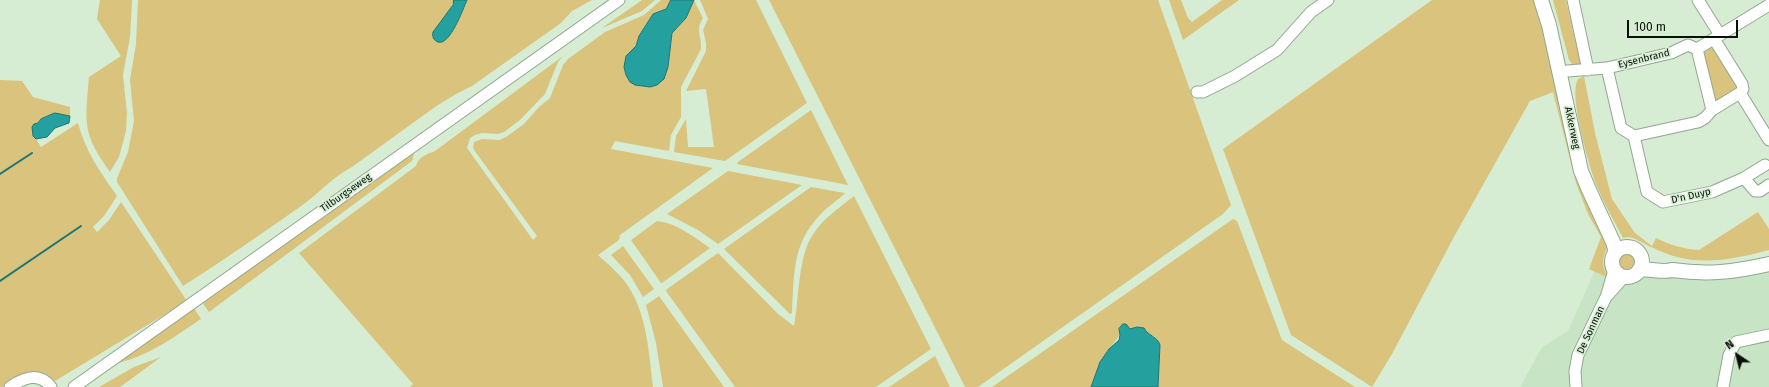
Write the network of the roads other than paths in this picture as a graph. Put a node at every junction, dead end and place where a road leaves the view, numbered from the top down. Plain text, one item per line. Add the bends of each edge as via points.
1 (619, 0) edge
2 (1328, 0) edge
3 (1541, 0) edge
4 (1548, 0) edge
5 (1574, 0) edge
6 (1698, 0) edge
7 (1769, 5) edge
8 (1717, 37) junction
9 (1697, 49) junction
10 (1607, 68) junction
11 (1588, 70) junction
12 (1567, 75) junction
13 (1197, 92) dead end
14 (1740, 93) junction
15 (1712, 110) junction
16 (1634, 136) junction
17 (1769, 140) edge
18 (1765, 165) dead end
19 (1744, 178) junction
20 (1769, 185) edge
21 (1621, 249) junction
22 (1769, 264) edge
23 (1641, 265) junction
24 (1619, 273) junction
25 (1769, 335) edge
26 (10, 387) edge
27 (51, 387) edge
28 (74, 387) edge
29 (1576, 387) edge
30 (1723, 387) edge

1 - 28 street, Tilburgseweg
2 - 13 street via 1311,12 1277,50 1235,76 1204,92
3 - 12 main road, Akkerweg
4 - 12 main road, Akkerweg
5 - 11 street
6 - 8 street
7 - 8 street, Eysenbrand
8 - 9 street, Eysenbrand
8 - 14 street via 1742,84 1743,89
9 - 10 street, Eysenbrand via 1688,45 1671,53
9 - 15 street
10 - 11 street, Eysenbrand
10 - 16 street via 1621,128
11 - 12 street, Eysenbrand via 1582,69
12 - 21 main road, Akkerweg via 1588,168
14 - 15 street
14 - 17 street
15 - 16 street via 1698,122
16 - 19 street, D'n Duyp via 1647,192 1663,202 1712,192
18 - 19 street, D'n Duyp
19 - 20 street via 1755,191
21 - 23 main road via 1630,247 1638,251
21 - 24 main road via 1612,260
22 - 23 main road via 1726,272 1694,273 1647,269
23 - 24 main road via 1634,275
24 - 29 street, De Sonman via 1578,355
25 - 30 street via 1736,342 1729,355
26 - 27 street via 32,377 44,380

